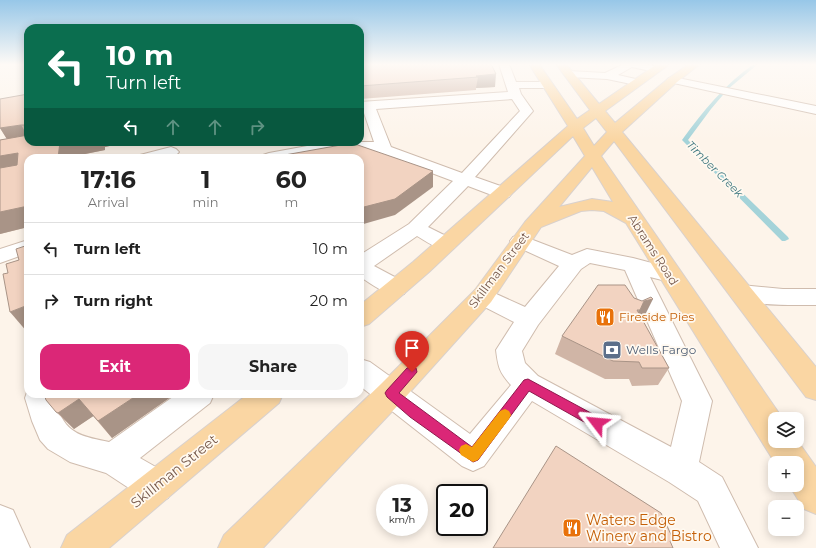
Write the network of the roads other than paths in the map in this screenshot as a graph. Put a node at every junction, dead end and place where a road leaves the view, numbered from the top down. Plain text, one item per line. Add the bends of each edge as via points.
1 (514, 90) joint
2 (551, 90) edge
3 (581, 90) edge
4 (626, 90) edge
5 (662, 90) edge
6 (716, 90) edge
7 (364, 105) edge
8 (816, 110) edge
9 (597, 111) junction
10 (575, 127) junction
11 (614, 132) junction
12 (332, 146) edge
13 (364, 146) edge
14 (384, 150) junction
15 (171, 151) edge
16 (160, 154) edge
17 (290, 154) edge
18 (592, 157) junction
19 (464, 180) junction
20 (503, 193) junction
21 (633, 219) junction
22 (416, 228) junction
23 (526, 234) junction
24 (447, 244) junction
25 (24, 247) edge
26 (0, 256) edge
27 (364, 263) edge
28 (573, 264) junction
29 (633, 265) junction
30 (364, 268) edge
31 (670, 275) junction
32 (396, 288) junction
33 (741, 293) junction
34 (482, 296) junction
35 (816, 297) edge
36 (641, 309) junction
37 (364, 315) edge
38 (530, 319) junction
39 (670, 344) junction
40 (364, 373) edge
41 (528, 384) junction
42 (816, 388) edge
43 (391, 393) junction
44 (39, 398) edge
45 (195, 398) edge
46 (264, 398) edge
47 (768, 423) edge
48 (113, 459) junction
49 (681, 470) junction
50 (804, 479) edge
51 (156, 486) junction
52 (816, 497) edge
53 (0, 523) edge
54 (11, 548) edge
55 (80, 548) edge
56 (237, 548) edge
57 (739, 548) edge

1 - 7 street
1 - 19 street via 527,111
2 - 10 main road, Abrams Road
3 - 9 main road
4 - 9 main road
5 - 11 main road, Skillman Street
6 - 8 street
7 - 14 street
9 - 10 main road
9 - 11 main road
10 - 18 main road, Abrams Road
10 - 20 main road
11 - 18 main road, Skillman Street
11 - 33 main road
12 - 17 street
13 - 14 street
14 - 19 street
15 - 16 street
18 - 21 main road, Abrams Road
18 - 23 main road, Skillman Street
19 - 20 street
19 - 22 street
20 - 24 main road
21 - 23 main road via 610,207 590,205 570,208
21 - 31 main road, Abrams Road
22 - 24 street
22 - 27 street
23 - 28 street
23 - 34 main road, Skillman Street
24 - 32 main road
25 - 26 street
28 - 29 street via 587,256
28 - 38 street
29 - 31 street
29 - 36 street
30 - 32 street
31 - 47 main road, Abrams Road
32 - 37 main road
33 - 35 street
33 - 42 main road
34 - 38 street
34 - 43 main road, Skillman Street
36 - 39 street
36 - 39 street via 648,335
38 - 41 street via 509,350 512,368
39 - 49 street via 696,401
40 - 43 street
41 - 43 street via 473,455
41 - 49 street
43 - 56 main road, Skillman Street
44 - 48 street via 52,433 64,443 79,451
45 - 48 street
46 - 51 main road, Skillman Street
48 - 51 street
49 - 57 street via 710,489
50 - 52 main road
51 - 55 main road, Skillman Street
53 - 54 street

